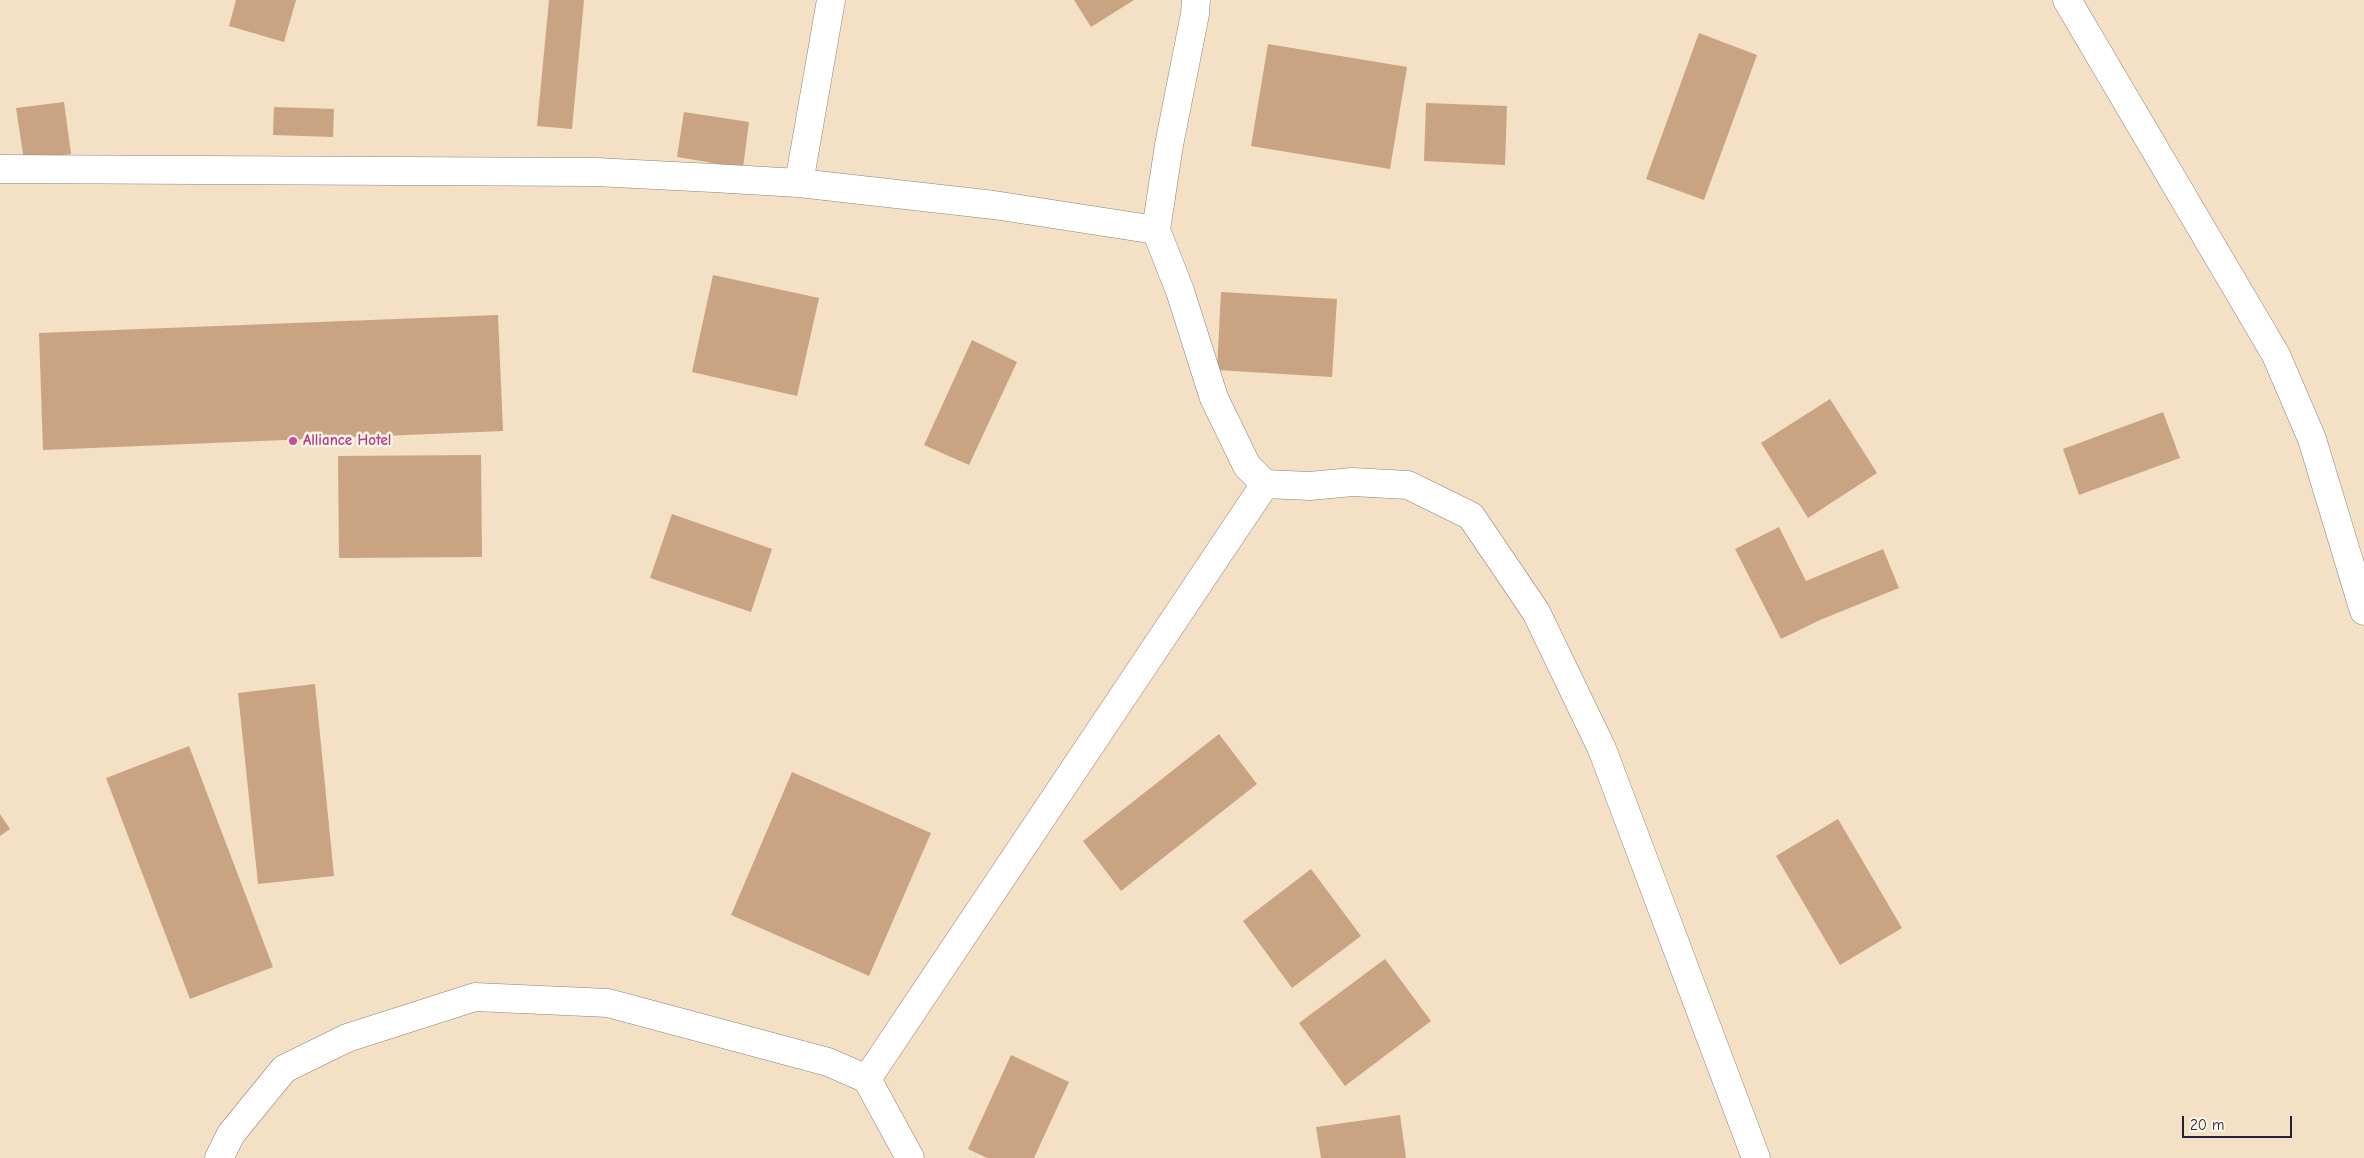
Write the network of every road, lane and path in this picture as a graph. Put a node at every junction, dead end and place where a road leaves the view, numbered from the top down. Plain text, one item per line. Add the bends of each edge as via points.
1 (831, 0) edge
2 (1196, 0) edge
3 (2067, 0) edge
4 (0, 169) edge
5 (799, 183) junction
6 (1156, 230) junction
7 (1265, 484) junction
8 (2364, 611) edge
9 (867, 1079) junction
10 (219, 1158) edge
11 (910, 1158) edge
12 (1756, 1158) edge

1 - 5 street
2 - 6 street
3 - 8 street via 2276,355 2312,439
4 - 5 street via 596,172
5 - 6 street via 994,205
6 - 7 street via 1180,291 1214,398 1247,466
7 - 9 street
7 - 12 street via 1310,486 1352,482 1408,485 1470,516 1536,612 1602,749
9 - 10 street via 828,1062 608,1003 475,997 347,1038 284,1069 231,1134
9 - 11 street

